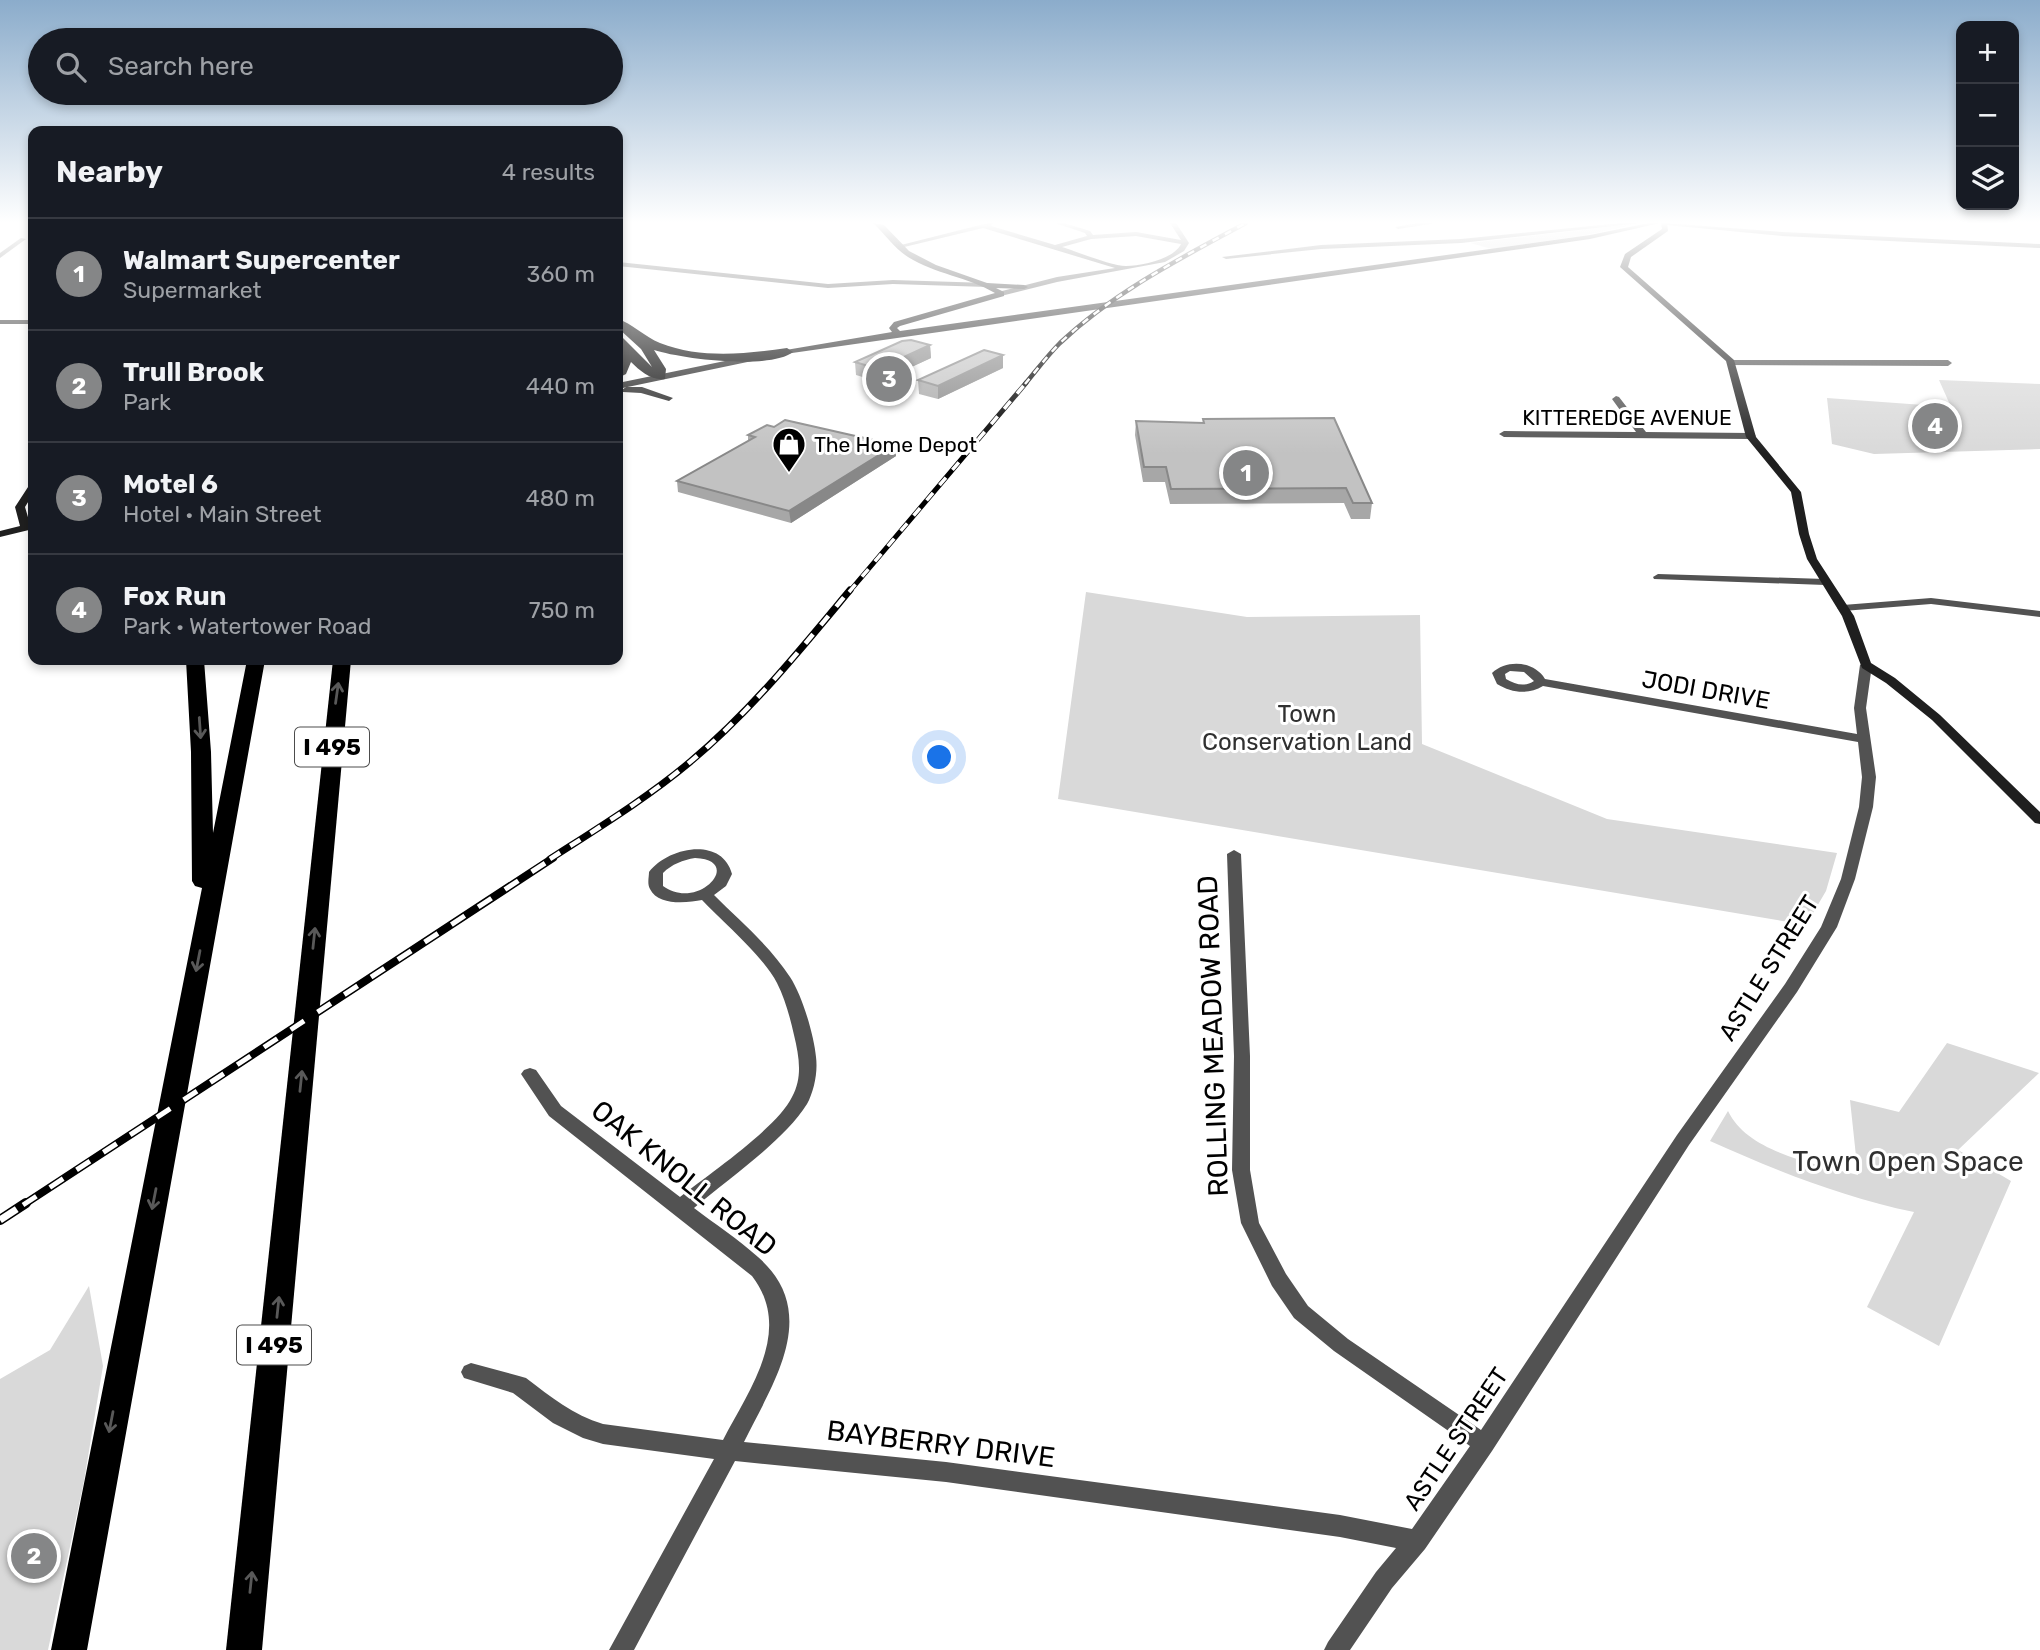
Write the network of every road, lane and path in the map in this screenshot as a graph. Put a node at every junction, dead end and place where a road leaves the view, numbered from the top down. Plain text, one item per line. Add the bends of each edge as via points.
1 (980, 300) edge
2 (1146, 300) edge
3 (1660, 300) edge
4 (0, 322) edge
5 (28, 322) edge
6 (623, 326) edge
7 (898, 334) junction
8 (637, 337) junction
9 (623, 346) edge
10 (623, 352) edge
11 (787, 352) junction
12 (1731, 363) junction
13 (1948, 363) dead end
14 (623, 371) edge
15 (660, 376) junction
16 (623, 387) edge
17 (623, 388) edge
18 (668, 398) dead end
19 (1616, 399) dead end
20 (1503, 434) dead end
21 (1642, 434) junction
22 (1751, 436) junction
23 (28, 494) edge
24 (28, 522) edge
25 (28, 527) edge
26 (0, 534) edge
27 (1658, 577) dead end
28 (1825, 582) junction
29 (1843, 608) junction
30 (2040, 614) edge
31 (195, 665) edge
32 (255, 665) edge
33 (342, 665) edge
34 (1866, 665) junction
35 (1541, 682) dead end
36 (1864, 739) junction
37 (2040, 820) edge
38 (1234, 854) dead end
39 (705, 894) dead end
40 (204, 929) junction
41 (530, 1074) dead end
42 (680, 1208) junction
43 (471, 1372) dead end
44 (1484, 1444) junction
45 (730, 1451) junction
46 (1417, 1541) junction
47 (69, 1650) edge
48 (244, 1650) edge
49 (621, 1650) edge
50 (1336, 1650) edge

1 - 7 street via 897,324 893,328
2 - 7 street
3 - 12 street
4 - 5 street
6 - 8 highway
7 - 11 street
8 - 11 highway via 665,352 689,356
8 - 15 highway via 658,363
9 - 15 highway via 643,367
10 - 14 highway
11 - 15 street
12 - 13 street
12 - 22 street, ASTLE STREET
15 - 16 street
17 - 18 street
19 - 21 street
20 - 21 street, KITTEREDGE AVENUE
21 - 22 street, KITTEREDGE AVENUE
22 - 28 street, ASTLE STREET via 1796,492 1812,559
23 - 24 street via 20,507
25 - 26 street
27 - 28 street
28 - 29 street, ASTLE STREET
29 - 30 street via 1931,601
29 - 34 street, ASTLE STREET
31 -> 40 highway
32 - 40 highway
48 -> 33 highway, I 495
34 - 36 street, ASTLE STREET via 1860,708
34 - 37 street via 1945,727
35 - 36 street, JODI DRIVE
36 - 44 street, ASTLE STREET via 1867,807 1848,879 1829,927
38 - 44 street, ROLLING MEADOW ROAD via 1242,1056 1241,1170 1250,1223 1301,1312
39 - 42 street via 784,980 808,1057 808,1074 800,1100 779,1127
40 -> 47 highway
41 - 42 street, OAK KNOLL ROAD via 555,1111
42 - 45 street, OAK KNOLL ROAD via 752,1263 771,1286 778,1305 780,1326 774,1359
43 - 45 street, BAYBERRY DRIVE via 519,1385 583,1428
44 - 46 street, ASTLE STREET
45 - 46 street, BAYBERRY DRIVE via 958,1474 1340,1526
45 - 49 street, OAK KNOLL ROAD
46 - 50 street, ASTLE STREET

